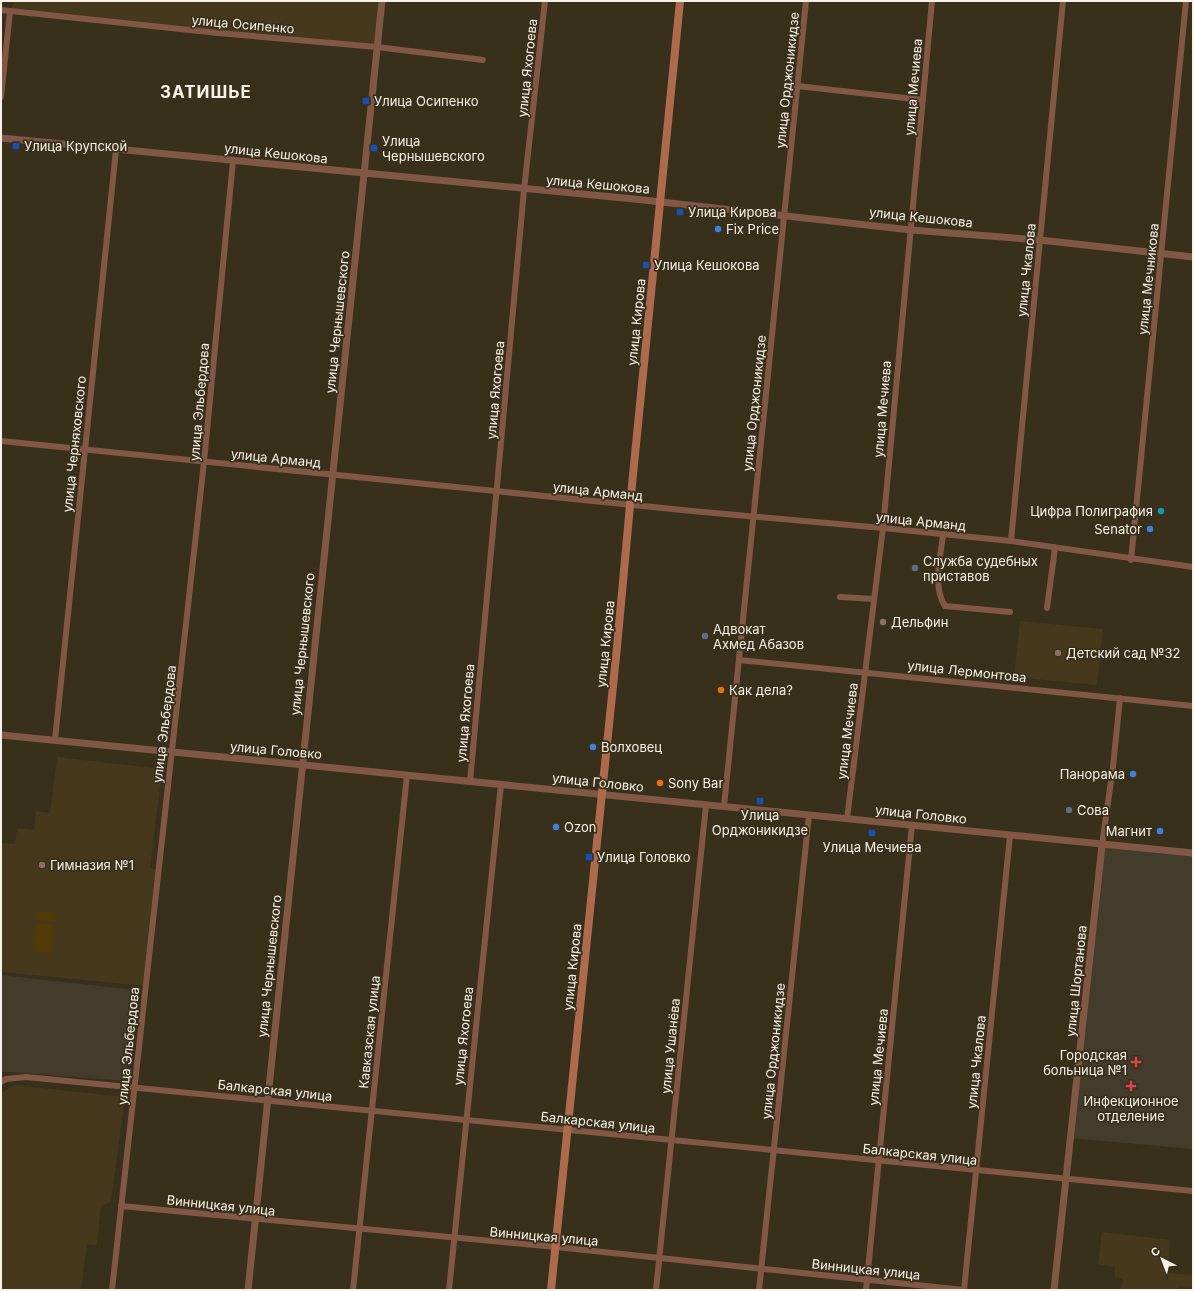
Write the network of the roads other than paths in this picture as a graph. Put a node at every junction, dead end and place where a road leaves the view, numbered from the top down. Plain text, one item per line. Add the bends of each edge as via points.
1 (382, 1) edge
2 (545, 1) edge
3 (680, 1) edge
4 (806, 1) edge
5 (932, 1) edge
6 (1064, 1) edge
7 (1186, 1) edge
8 (1, 10) edge
9 (10, 11) junction
10 (378, 47) junction
11 (483, 60) dead end
12 (797, 86) junction
13 (1, 97) edge
14 (923, 100) junction
15 (1, 138) edge
16 (116, 150) junction
17 (233, 161) junction
18 (365, 174) junction
19 (524, 190) junction
20 (660, 202) junction
21 (784, 215) junction
22 (911, 230) junction
23 (1040, 240) junction
24 (1162, 254) junction
25 (1193, 257) edge
26 (1, 441) edge
27 (85, 450) junction
28 (204, 462) junction
29 (333, 475) junction
30 (496, 491) junction
31 (630, 505) junction
32 (753, 516) junction
33 (883, 528) junction
34 (943, 534) junction
35 (1011, 541) junction
36 (1055, 548) junction
37 (1131, 560) junction
38 (1193, 567) edge
39 (840, 597) dead end
40 (874, 599) junction
41 (1047, 608) dead end
42 (1010, 612) dead end
43 (739, 660) junction
44 (865, 671) junction
45 (1120, 698) junction
46 (1193, 706) edge
47 (1, 735) edge
48 (55, 740) junction
49 (172, 752) junction
50 (301, 764) junction
51 (407, 775) junction
52 (470, 782) junction
53 (501, 784) junction
54 (602, 795) junction
55 (706, 805) junction
56 (724, 806) junction
57 (809, 815) junction
58 (847, 819) junction
59 (912, 825) junction
60 (1010, 835) junction
61 (1102, 845) junction
62 (1193, 853) edge
63 (1, 1082) edge
64 (135, 1087) junction
65 (267, 1100) junction
66 (372, 1110) junction
67 (466, 1119) junction
68 (567, 1129) junction
69 (671, 1140) junction
70 (774, 1151) junction
71 (879, 1162) junction
72 (976, 1171) junction
73 (1066, 1179) junction
74 (1193, 1191) edge
75 (121, 1206) junction
76 (255, 1220) junction
77 (358, 1229) junction
78 (454, 1239) junction
79 (556, 1247) junction
80 (659, 1258) junction
81 (762, 1269) junction
82 (867, 1280) junction
83 (112, 1290) edge
84 (248, 1290) edge
85 (353, 1290) edge
86 (448, 1290) edge
87 (551, 1290) edge
88 (656, 1290) edge
89 (759, 1290) edge
90 (866, 1290) edge
91 (964, 1290) edge
92 (1054, 1290) edge

1 - 10 street, улица Чернышевского
2 - 19 street, улица Яхогоева
3 - 20 main road, улица Кирова
4 - 12 street, улица Орджоникидзе
5 - 14 street, улица Мечиева
6 - 23 street, улица Чкалова
7 - 24 street, улица Мечникова
8 - 9 street, улица Осипенко
9 - 10 street, улица Осипенко
9 - 13 street
10 - 11 street, улица Осипенко
10 - 18 street, улица Чернышевского
12 - 14 street
12 - 21 street, улица Орджоникидзе
14 - 22 street, улица Мечиева
15 - 16 street, улица Кешокова
16 - 17 street, улица Кешокова
16 - 27 street, улица Черняховского
17 - 18 street, улица Кешокова
17 - 28 street, улица Эльбердова
18 - 19 street, улица Кешокова
18 - 29 street, улица Чернышевского
19 - 20 street, улица Кешокова
19 - 30 street, улица Яхогоева
20 - 21 street, улица Кешокова
20 - 31 main road, улица Кирова
21 - 22 street, улица Кешокова
21 - 32 street, улица Орджоникидзе
22 - 23 street, улица Кешокова
22 - 33 street, улица Мечиева
23 - 24 street, улица Кешокова
23 - 35 street, улица Чкалова
24 - 25 street, улица Кешокова
24 - 37 street, улица Мечникова
26 - 27 street, улица Арманд
27 - 28 street, улица Арманд
27 - 48 street, улица Черняховского
28 - 29 street, улица Арманд
28 - 49 street, улица Эльбердова
29 - 30 street, улица Арманд
29 - 50 street, улица Чернышевского
30 - 31 street, улица Арманд
30 - 52 street, улица Яхогоева
31 - 32 street, улица Арманд
31 - 54 main road, улица Кирова
32 - 33 street, улица Арманд
32 - 43 street, улица Орджоникидзе
33 - 34 street, улица Арманд
33 - 40 street, улица Мечиева
34 - 35 street, улица Арманд
34 - 42 street via 938,577 940,594 945,606
35 - 36 street, улица Арманд
36 - 37 street, улица Арманд
36 - 41 street
37 - 38 street, улица Арманд
39 - 40 street
40 - 44 street, улица Мечиева
43 - 44 street, улица Лермонтова
43 - 56 street, улица Орджоникидзе
44 - 45 street, улица Лермонтова
44 - 58 street, улица Мечиева
45 - 46 street, улица Лермонтова
45 - 61 street, улица Шортанова
47 - 48 street, улица Головко
48 - 49 street, улица Головко
49 - 50 street, улица Головко
49 - 64 street, улица Эльбердова
50 - 51 street, улица Головко
50 - 65 street, улица Чернышевского
51 - 52 street, улица Головко
51 - 66 street, Кавказская улица
52 - 53 street, улица Головко
53 - 54 street, улица Головко
53 - 67 street, улица Яхогоева
54 - 55 street, улица Головко
54 - 68 main road, улица Кирова
55 - 56 street, улица Головко
55 - 69 street, улица Ушанёва
56 - 57 street, улица Головко
57 - 58 street, улица Головко
57 - 70 street, улица Орджоникидзе
58 - 59 street, улица Головко
59 - 60 street, улица Головко
59 - 71 street, улица Мечиева
60 - 61 street, улица Головко
60 - 72 street, улица Чкалова
61 - 62 street, улица Головко
61 - 73 street, улица Шортанова
63 - 64 street, Балкарская улица via 6,1078 26,1077
64 - 65 street, Балкарская улица
64 - 75 street, улица Эльбердова
65 - 66 street, Балкарская улица
65 - 76 street, улица Чернышевского
66 - 67 street, Балкарская улица
66 - 77 street, Кавказская улица
67 - 68 street, Балкарская улица
67 - 78 street, улица Яхогоева
68 - 69 street, Балкарская улица
68 - 79 main road, улица Кирова
69 - 70 street, Балкарская улица
69 - 80 street, улица Ушанёва
70 - 71 street, Балкарская улица
70 - 81 street, улица Орджоникидзе
71 - 72 street, Балкарская улица
71 - 82 street, улица Мечиева
72 - 73 street, Балкарская улица
72 - 91 street, улица Чкалова
73 - 74 street, Балкарская улица
73 - 92 street, улица Шортанова
75 - 76 street, Винницкая улица
75 - 83 street, улица Эльбердова
76 - 77 street, Винницкая улица
76 - 84 street, улица Чернышевского
77 - 78 street, Винницкая улица
77 - 85 street, Кавказская улица
78 - 79 street, Винницкая улица
78 - 86 street, улица Яхогоева
79 - 80 street, Винницкая улица
79 - 87 main road, улица Кирова
80 - 81 street, Винницкая улица
80 - 88 street, улица Ушанёва
81 - 82 street, Винницкая улица
81 - 89 street, улица Орджоникидзе
82 - 90 street, улица Мечиева
82 - 91 street, Винницкая улица

